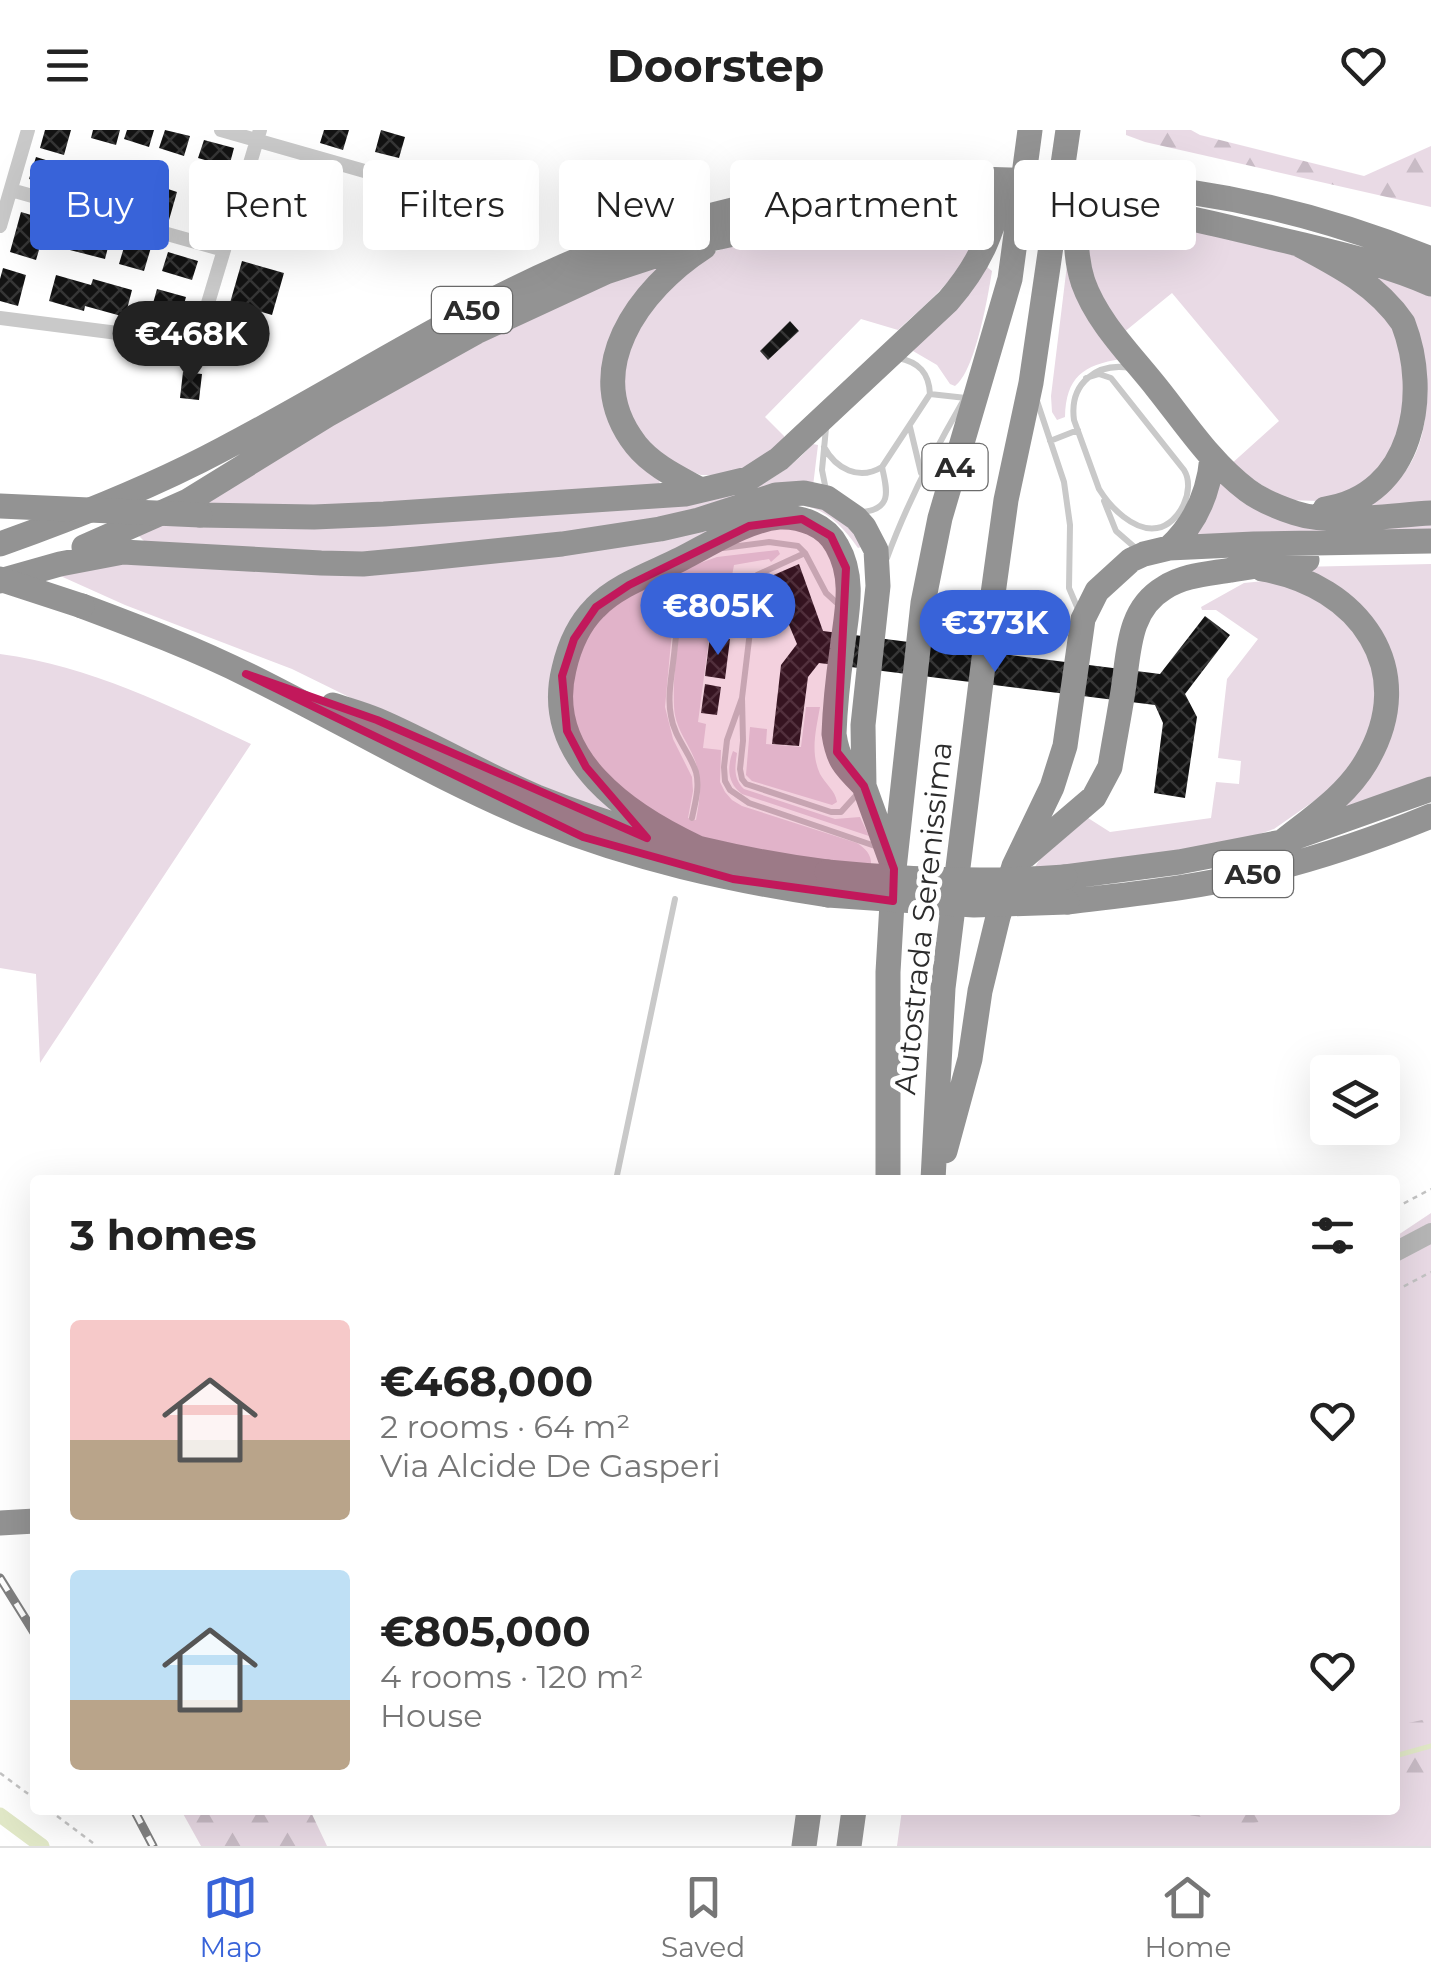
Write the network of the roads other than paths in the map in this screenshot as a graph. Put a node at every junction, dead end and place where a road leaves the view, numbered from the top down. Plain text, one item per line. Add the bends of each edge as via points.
1 (28, 130) edge
2 (221, 130) edge
3 (1020, 130) edge
4 (1030, 130) edge
5 (1068, 130) edge
6 (1081, 130) edge
7 (259, 135) edge
8 (251, 160) edge
9 (363, 169) edge
10 (11, 190) junction
11 (1196, 193) edge
12 (730, 211) edge
13 (1196, 219) edge
14 (0, 226) edge
15 (730, 236) edge
16 (724, 237) junction
17 (189, 240) edge
18 (1298, 244) junction
19 (224, 250) edge
20 (1431, 259) edge
21 (1431, 284) edge
22 (0, 318) edge
23 (889, 356) junction
24 (982, 376) junction
25 (1086, 378) junction
26 (1150, 378) junction
27 (1032, 383) junction
28 (930, 394) junction
29 (966, 398) junction
30 (828, 412) junction
31 (910, 426) junction
32 (1078, 430) junction
33 (1050, 441) junction
34 (824, 446) junction
35 (1212, 456) junction
36 (882, 466) junction
37 (922, 475) junction
38 (1099, 488) junction
39 (698, 489) junction
40 (827, 498) junction
41 (0, 506) edge
42 (1431, 512) edge
43 (851, 513) junction
44 (1295, 513) junction
45 (1431, 541) edge
46 (0, 544) edge
47 (697, 551) junction
48 (1156, 551) junction
49 (806, 553) junction
50 (1431, 557) edge
51 (1252, 568) junction
52 (7, 578) edge
53 (878, 586) junction
54 (755, 590) junction
55 (847, 612) junction
56 (1083, 619) junction
57 (246, 674) junction
58 (742, 698) junction
59 (864, 786) junction
60 (1431, 789) edge
61 (1431, 816) edge
62 (692, 818) dead end
63 (1282, 842) junction
64 (698, 848) junction
65 (890, 859) junction
66 (1014, 866) junction
67 (828, 884) junction
68 (1066, 889) junction
69 (675, 899) dead end
70 (617, 1175) edge
71 (888, 1175) edge
72 (936, 1175) edge
73 (937, 1175) edge
74 (1431, 1234) edge
75 (1400, 1250) edge
76 (30, 1509) edge
77 (0, 1514) edge
78 (30, 1521) edge
79 (0, 1523) edge
80 (790, 1815) edge
81 (808, 1815) edge
82 (853, 1815) edge
83 (789, 1846) edge
84 (804, 1846) edge
85 (849, 1846) edge

1 - 10 street
2 - 7 street
3 - 23 highway via 980,259 948,301
4 - 24 highway, Autostrada Serenissima / A4 via 1010,279
5 - 27 highway, Autostrada Serenissima / A4
6 - 26 highway via 1076,222 1082,278 1098,312
7 - 8 street
7 - 9 street
10 - 14 street
10 - 17 street
11 - 20 highway, A50 via 1330,225
12 - 46 highway, A50 via 564,266 174,474
13 - 18 highway
15 - 16 highway
16 - 39 highway via 645,298 622,335 613,377 619,414 635,444
16 - 52 highway via 644,258 531,305 327,415 188,501
18 - 21 highway
18 - 44 highway via 1350,272 1397,315 1418,354 1424,392 1415,442 1379,487 1335,507
19 - 22 street via 196,343
23 - 28 lane via 917,364
23 - 30 highway
24 - 29 lane
24 - 65 highway, Autostrada Serenissima / A4 via 922,603
25 - 26 lane via 1118,366
25 - 32 lane via 1074,402
25 - 38 lane via 1111,378 1190,484 1178,512 1156,528 1115,510
26 - 35 highway
27 - 33 lane
27 - 72 highway, Autostrada Serenissima / A4 via 1006,500 942,1002
28 - 29 lane
28 - 31 lane
29 - 37 lane
30 - 34 lane
30 - 39 highway via 748,480
31 - 36 lane
31 - 37 lane
32 - 33 lane
32 - 38 lane
33 - 56 lane via 1069,511 1069,588
34 - 36 lane via 848,471
34 - 40 lane
35 - 44 highway via 1251,494
35 - 48 highway via 1187,528
36 - 43 lane via 884,501 876,510
37 - 53 lane
38 - 48 lane via 1116,531
39 - 41 highway, bridge via 314,516
40 - 43 highway
40 - 52 highway via 791,492 660,529 417,559 321,564 123,552
42 - 44 highway via 1335,518
43 - 53 highway via 876,550
45 - 48 highway
47 - 49 lane via 781,542
47 - 55 highway via 763,520 802,519 836,544 846,568
47 - 64 highway via 596,607 574,639 561,694 567,731 598,781 647,822
48 - 56 highway via 1131,560 1098,591
49 - 54 lane via 757,576
49 - 55 lane via 826,593
50 - 51 highway via 1281,560
51 - 63 highway via 1284,574 1341,602 1374,639 1385,678 1383,718 1364,765 1338,797
51 - 66 highway via 1192,576 1143,606 1128,648 1106,777 1094,797
52 - 57 highway, A50, bridge
53 - 59 highway via 863,726
54 - 58 lane
54 - 62 lane via 700,589 688,596 677,620 670,711 696,773
55 - 59 highway via 834,734 842,764
56 - 66 highway via 1065,746
57 - 64 highway via 377,720 536,796
57 - 67 highway, A50 via 568,832 732,880
58 - 59 lane via 740,769 746,784 837,813
58 - 65 lane via 724,766 734,794 857,838
59 - 65 highway
60 - 63 highway
61 - 68 highway, A50 via 1256,873 1191,886
63 - 68 highway
64 - 67 highway via 784,866
65 - 71 highway, Autostrada Serenissima / A4
66 - 73 highway
67 - 68 highway, A50, bridge via 974,905
69 - 70 lane
74 - 75 street
76 - 77 street
78 - 79 highway
80 - 83 highway
81 - 84 highway
82 - 85 highway

